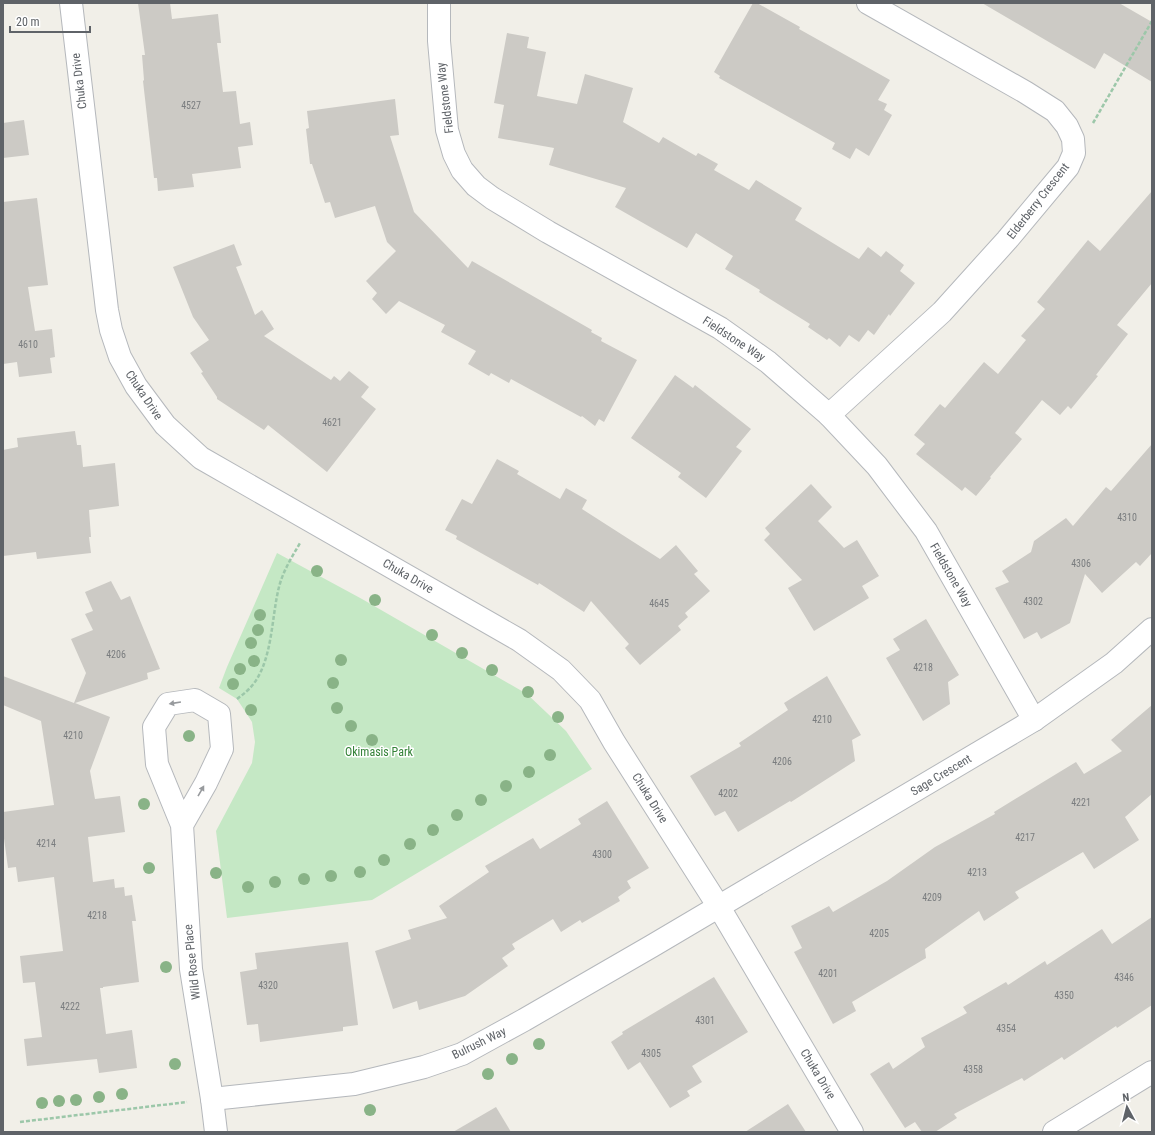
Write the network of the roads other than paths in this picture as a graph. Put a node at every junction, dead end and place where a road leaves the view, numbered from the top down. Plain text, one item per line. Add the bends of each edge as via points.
1 (71, 3) edge
2 (439, 3) edge
3 (868, 3) edge
4 (829, 415) junction
5 (1152, 629) edge
6 (1034, 720) junction
7 (182, 825) junction
8 (719, 907) junction
9 (1152, 1072) edge
10 (212, 1099) junction
11 (216, 1132) edge
12 (852, 1132) edge
13 (1054, 1132) edge

1 - 8 street, Chuka Drive via 107,310 120,357 136,386 165,425 202,458 519,640 561,670 590,700
2 - 4 street, Fieldstone Way via 439,42 447,130 462,170 476,186 548,232 720,328 768,362
3 - 4 street, Elderberry Crescent via 1055,111 1067,126 1073,139 1074,152 1068,167 942,312
4 - 6 street, Fieldstone Way via 877,466 926,531
5 - 6 street, Sage Crescent via 1114,663
6 - 8 street, Sage Crescent
7 -> 7 street, Wild Rose Place via 222,749 218,714 195,700 168,704 154,727 157,764
7 - 10 street, Wild Rose Place via 191,969
8 - 10 street, Bulrush Way via 462,1054 424,1067 354,1084
8 - 12 street, Chuka Drive
9 - 13 street
10 - 11 street, Wild Rose Place

